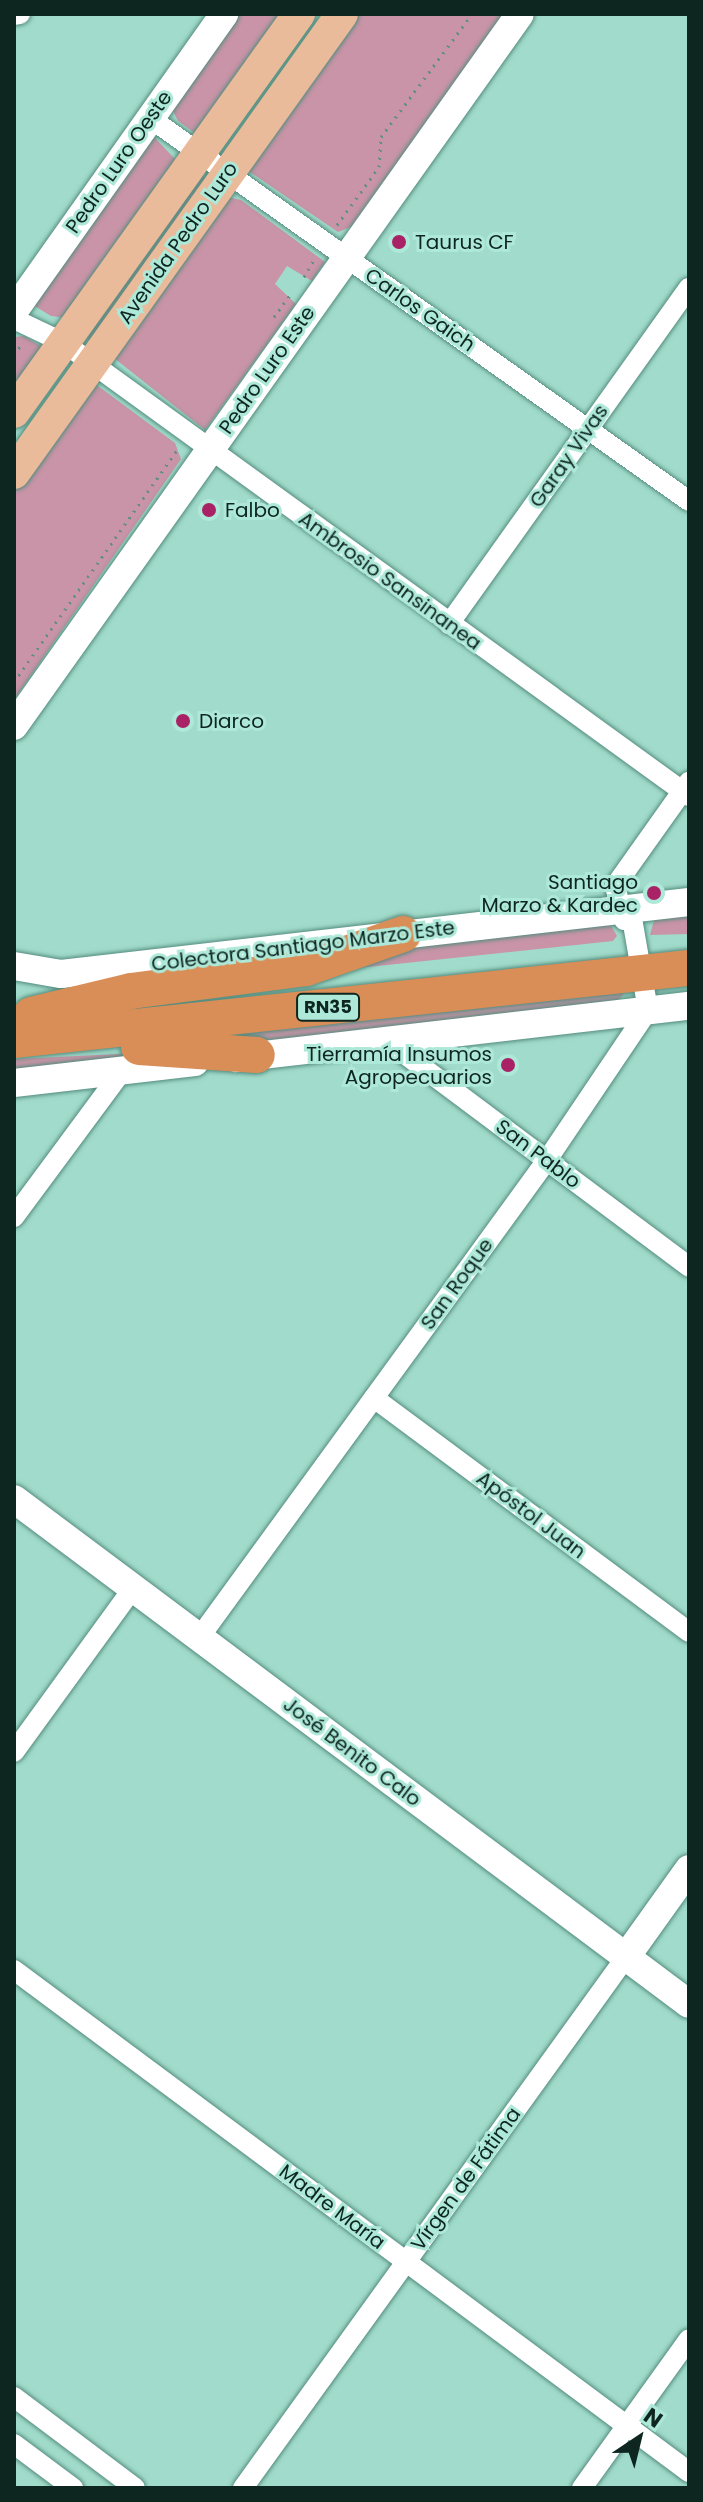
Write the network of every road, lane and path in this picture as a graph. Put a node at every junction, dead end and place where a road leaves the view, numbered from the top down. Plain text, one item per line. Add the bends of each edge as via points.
1 (299, 14) edge
2 (342, 14) edge
3 (472, 14) edge
4 (520, 14) edge
5 (222, 16) edge
6 (150, 118) junction
7 (199, 153) junction
8 (228, 173) junction
9 (333, 231) dead end
10 (347, 258) junction
11 (689, 288) edge
12 (14, 311) edge
13 (14, 319) edge
14 (64, 343) junction
15 (92, 364) junction
16 (14, 412) edge
17 (588, 429) junction
18 (179, 448) dead end
19 (209, 451) junction
20 (14, 473) edge
21 (689, 501) edge
22 (449, 624) junction
23 (14, 682) edge
24 (14, 726) edge
25 (687, 790) edge
26 (689, 902) edge
27 (624, 908) junction
28 (403, 934) junction
29 (689, 945) edge
30 (639, 962) junction
31 (14, 966) edge
32 (689, 968) edge
33 (689, 1006) edge
34 (648, 1010) junction
35 (20, 1024) edge
36 (386, 1040) junction
37 (14, 1053) edge
38 (257, 1055) junction
39 (122, 1071) junction
40 (14, 1083) edge
41 (547, 1160) junction
42 (14, 1217) edge
43 (689, 1267) edge
44 (374, 1398) junction
45 (14, 1499) edge
46 (133, 1588) junction
47 (689, 1632) edge
48 (199, 1638) junction
49 (14, 1752) edge
50 (689, 1869) edge
51 (626, 1957) junction
52 (14, 1970) edge
53 (689, 2004) edge
54 (406, 2262) junction
55 (689, 2339) edge
56 (14, 2397) edge
57 (627, 2426) junction
58 (14, 2444) edge
59 (689, 2472) edge
60 (73, 2488) edge
61 (135, 2488) edge
62 (243, 2488) edge
63 (582, 2488) edge

1 - 7 main road, Avenida Pedro Luro
2 - 8 main road, Avenida Pedro Luro
3 - 9 path via 381,137 379,167
4 - 10 street, Pedro Luro Este
5 - 6 street, Pedro Luro Oeste
6 - 7 street, Carlos Gaich
6 - 12 street, Pedro Luro Oeste
7 - 8 street, Carlos Gaich
7 - 14 main road, Avenida Pedro Luro
8 - 10 street, Carlos Gaich
8 - 15 main road, Avenida Pedro Luro
10 - 17 street, Carlos Gaich
10 - 19 street, Pedro Luro Este
11 - 17 street, Garay Vivas
13 - 14 street, Ambrosio Sansinanea
14 - 15 street, Ambrosio Sansinanea
14 - 16 main road, Avenida Pedro Luro
15 - 19 street, Ambrosio Sansinanea
15 - 20 main road, Avenida Pedro Luro
17 - 21 street, Carlos Gaich
17 - 22 street, Garay Vivas
18 - 23 path
19 - 22 street, Ambrosio Sansinanea
19 - 24 street, Pedro Luro Este
22 - 25 street, Ambrosio Sansinanea
25 - 27 street via 616,883 614,896
26 - 27 street, Colectora Santiago Marzo Este
27 - 28 street, Colectora Santiago Marzo Este
27 - 30 street
28 - 31 street, Colectora Santiago Marzo Este via 61,974
28 - 35 highway via 306,968 131,991
29 - 30 highway, RN35
30 - 32 highway, RN35
30 - 34 street
30 - 35 highway, RN35
33 - 34 street
34 - 36 street
34 - 41 street, San Roque
36 - 38 street
36 - 41 street, San Pablo
37 - 38 highway via 160,1045
38 - 39 street
39 - 40 street
39 - 42 street
41 - 43 street, San Pablo
41 - 44 street, San Roque
44 - 47 street, Apóstol Juan
44 - 48 street, San Roque
45 - 46 street, José Benito Calo
46 - 48 street, José Benito Calo
46 - 49 street
48 - 51 street, José Benito Calo
50 - 51 street, Vírgen de Fátima
51 - 53 street, José Benito Calo
51 - 54 street, Vírgen de Fátima
52 - 54 street, Madre María
54 - 57 street, Madre María
54 - 62 street, Vírgen de Fátima
55 - 57 street
56 - 61 street
57 - 59 street, Madre María
57 - 63 street
58 - 60 street

